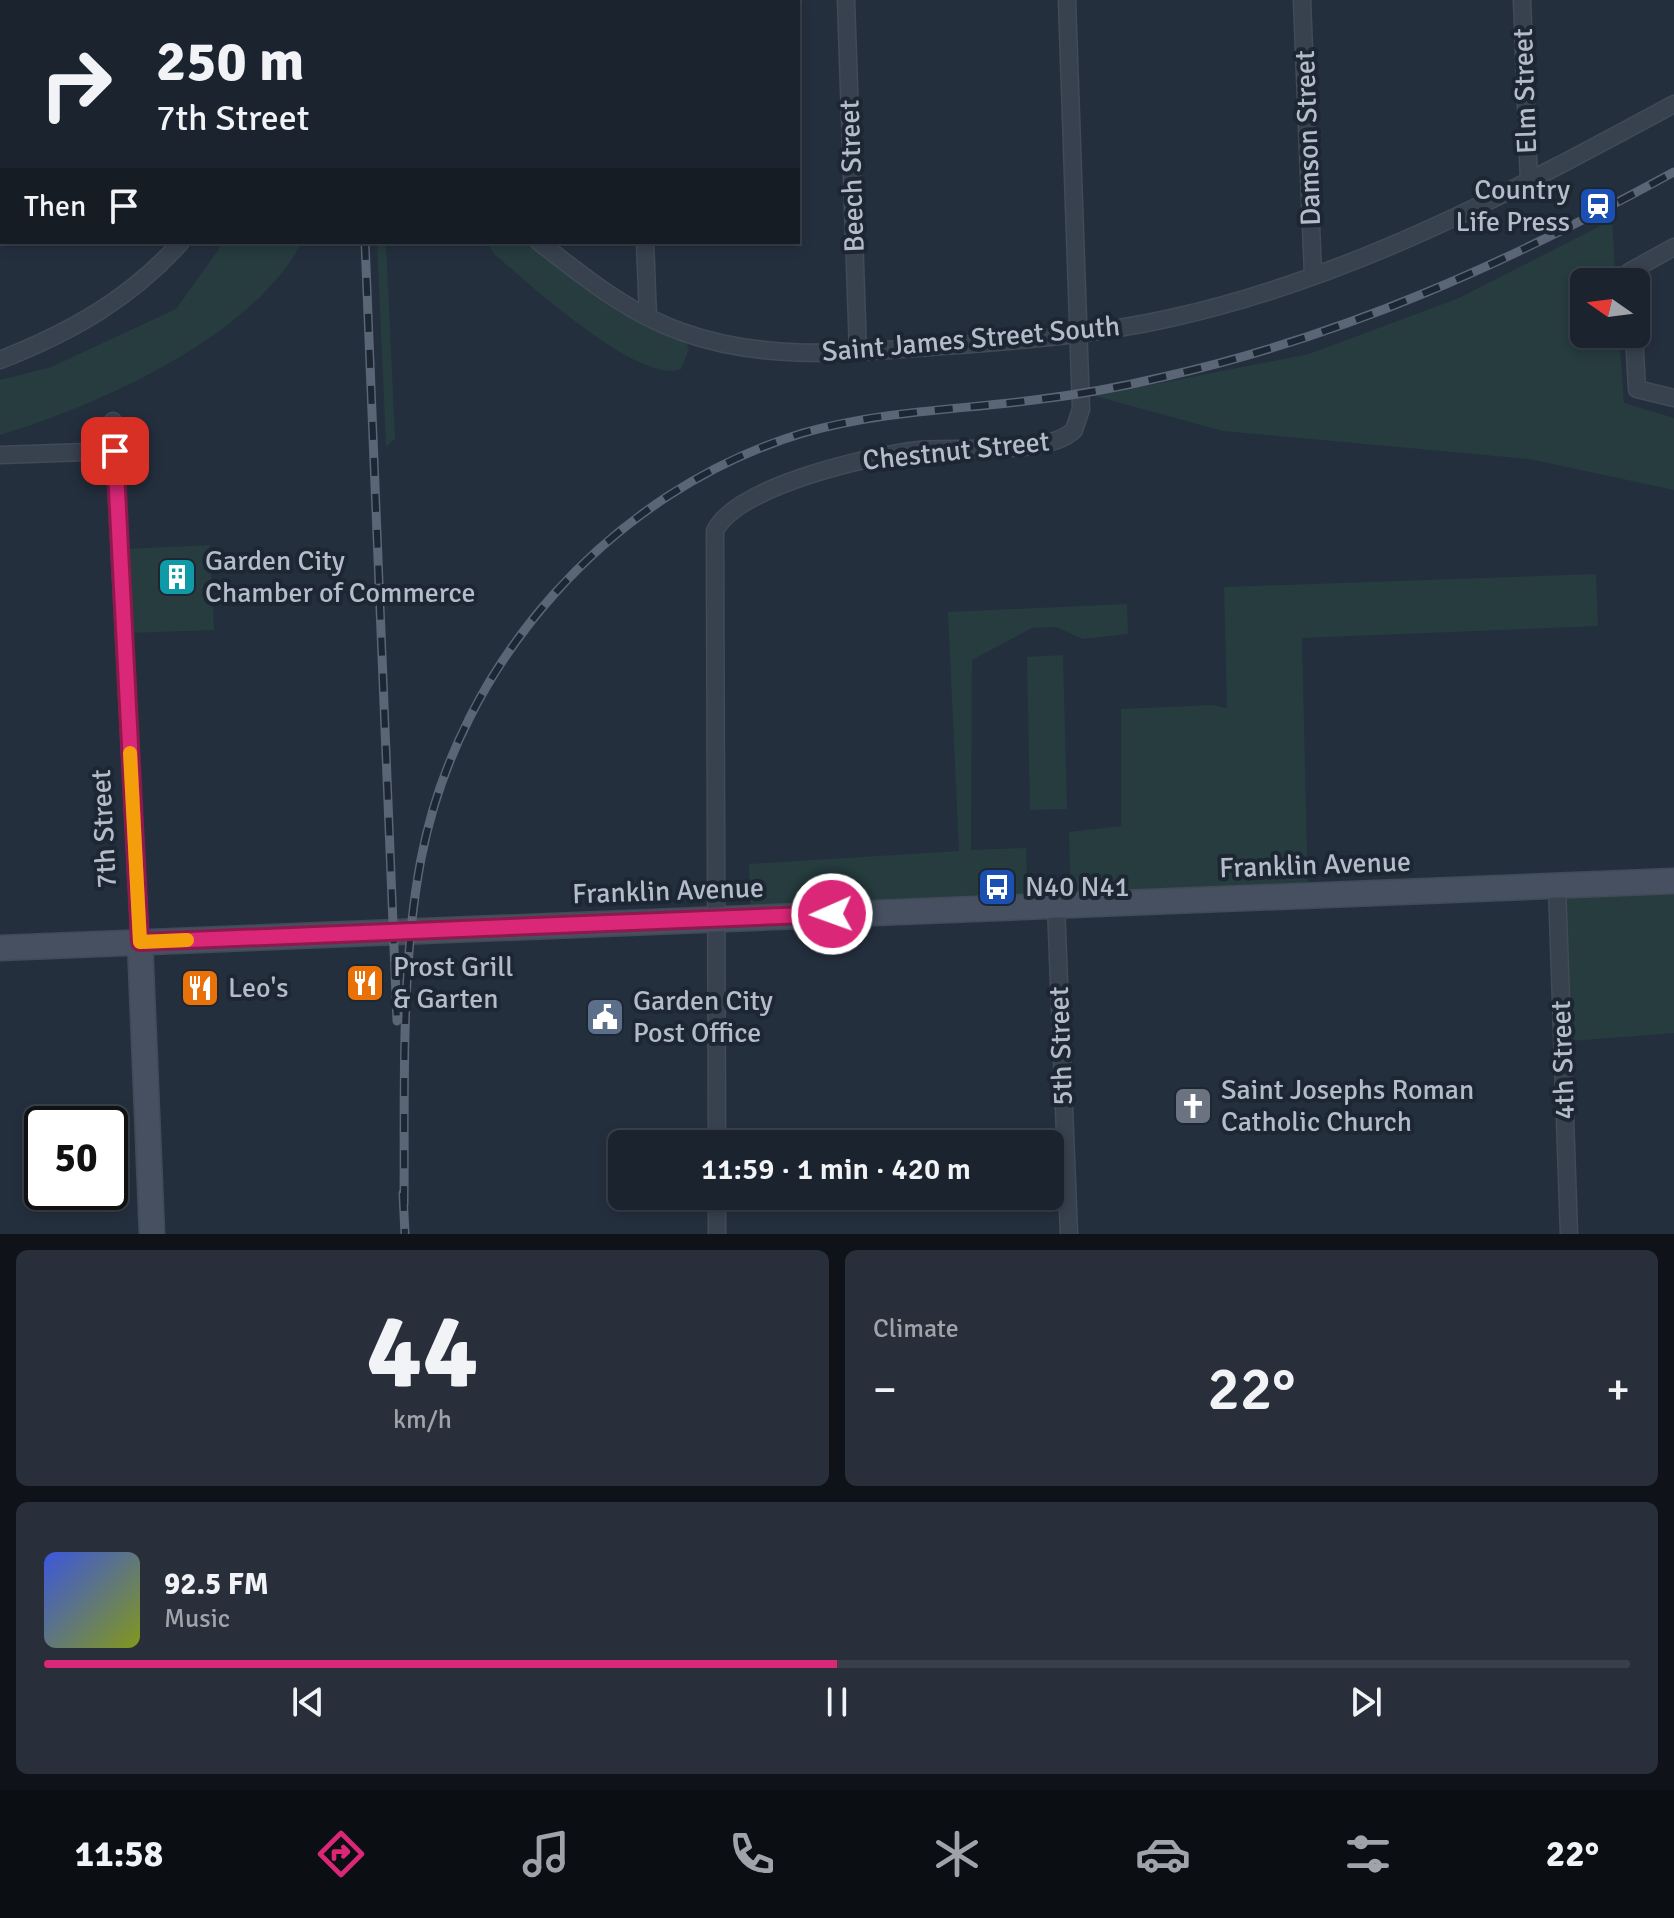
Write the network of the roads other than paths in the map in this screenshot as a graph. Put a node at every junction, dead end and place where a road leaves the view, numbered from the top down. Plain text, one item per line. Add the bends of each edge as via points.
1 (846, 0) edge
2 (1067, 0) edge
3 (1302, 0) edge
4 (1522, 0) edge
5 (1674, 104) edge
6 (1529, 182) junction
7 (179, 244) edge
8 (542, 244) edge
9 (645, 244) edge
10 (1674, 247) edge
11 (1636, 268) edge
12 (1313, 275) junction
13 (648, 317) junction
14 (1078, 335) junction
15 (1635, 348) edge
16 (858, 352) junction
17 (0, 360) edge
18 (1674, 398) edge
19 (113, 421) dead end
20 (115, 451) junction
21 (0, 455) edge
22 (1674, 881) edge
23 (1557, 886) junction
24 (1056, 906) junction
25 (716, 919) junction
26 (140, 942) junction
27 (0, 948) edge
28 (717, 1130) edge
29 (717, 1210) edge
30 (152, 1234) edge
31 (717, 1234) edge
32 (1069, 1234) edge
33 (1569, 1234) edge

1 - 16 street, Beech Street
2 - 14 street, Chestnut Street
3 - 12 street, Damson Street
4 - 6 street, Elm Street
5 - 6 street, Saint James Street South
6 - 12 street, Saint James Street South via 1421,234
7 - 17 street via 105,310
8 - 13 street, Saint James Street South via 604,294
9 - 13 street
10 - 11 street
12 - 14 street, Saint James Street South via 1182,315
13 - 16 street, Saint James Street South via 681,332 755,350
14 - 16 street, Saint James Street South
14 - 25 street, Chestnut Street via 1080,416 1074,430 1059,441 920,450 857,461 759,496 730,511 717,526
15 - 18 street via 1637,389
19 - 20 street, 7th Street
20 - 21 street
20 - 26 street, 7th Street
22 - 23 main road, Franklin Avenue
23 - 24 main road, Franklin Avenue
23 - 33 street, 4th Street
24 - 25 main road, Franklin Avenue
24 - 32 street, 5th Street
25 - 26 main road, Franklin Avenue
25 - 28 street
26 - 27 main road, Franklin Avenue
26 - 30 main road, 7th Street
29 - 31 street

